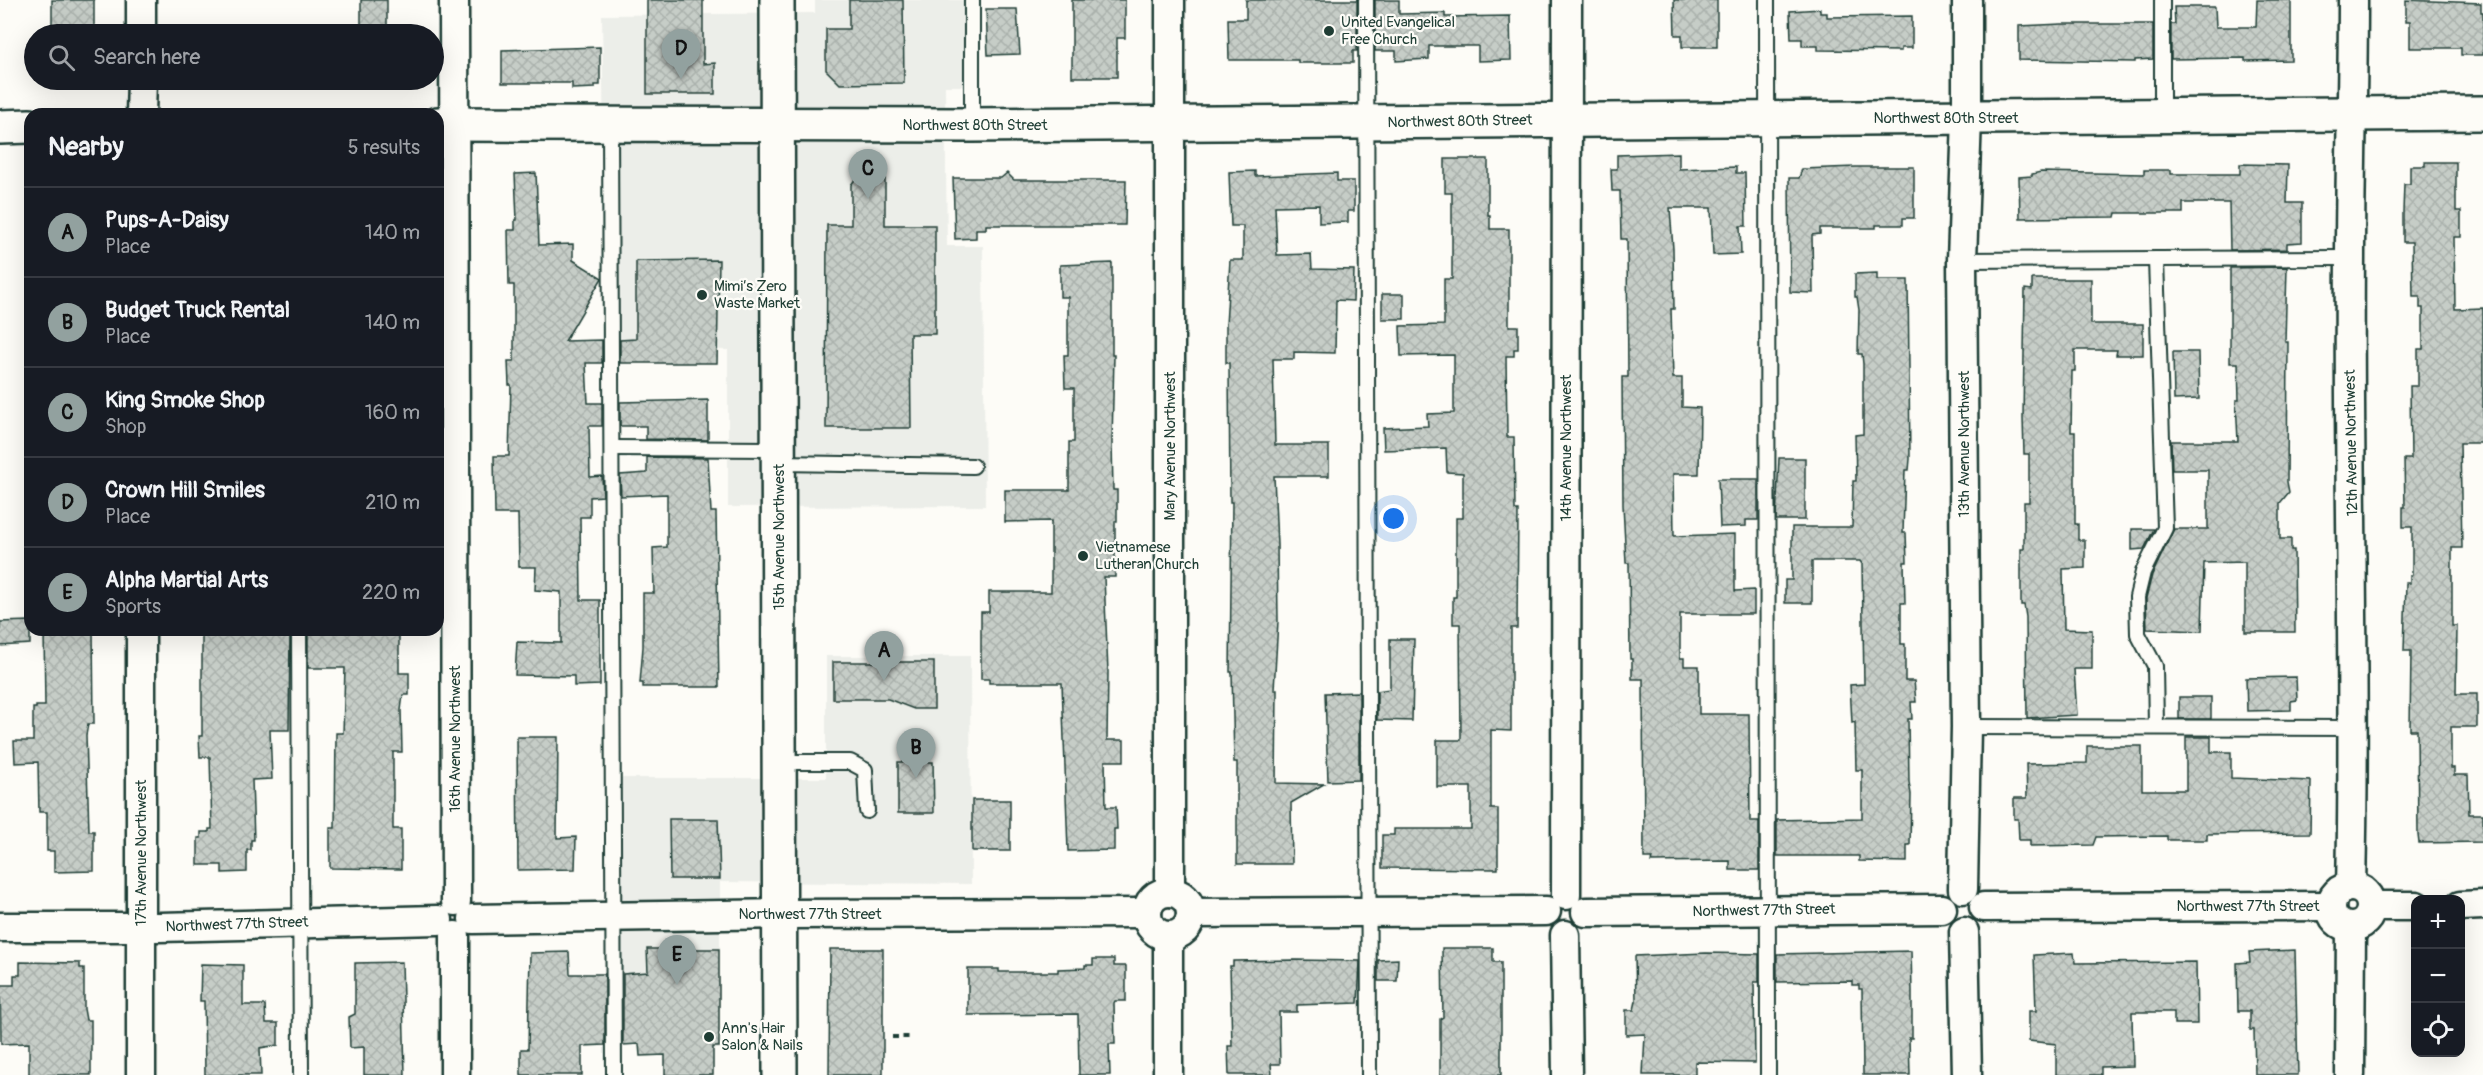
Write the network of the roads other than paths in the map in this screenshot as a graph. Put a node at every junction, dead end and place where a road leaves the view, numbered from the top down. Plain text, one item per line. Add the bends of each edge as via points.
1 (141, 0) edge
2 (454, 0) edge
3 (777, 0) edge
4 (972, 0) edge
5 (1170, 0) edge
6 (1366, 0) edge
7 (1567, 0) edge
8 (1767, 0) edge
9 (1967, 0) edge
10 (2162, 0) edge
11 (2353, 0) edge
12 (141, 24) edge
13 (142, 90) edge
14 (141, 108) edge
15 (2483, 113) edge
16 (2353, 115) junction
17 (2162, 116) junction
18 (1968, 118) junction
19 (1767, 119) junction
20 (1567, 120) junction
21 (610, 122) junction
22 (1367, 122) junction
23 (445, 124) edge
24 (777, 124) junction
25 (1170, 124) junction
26 (972, 125) junction
27 (24, 126) edge
28 (0, 127) edge
29 (2349, 258) junction
30 (1962, 260) junction
31 (2156, 260) junction
32 (613, 448) junction
33 (779, 456) junction
34 (973, 466) dead end
35 (141, 636) edge
36 (299, 636) edge
37 (1966, 727) junction
38 (2156, 728) junction
39 (2354, 728) junction
40 (780, 762) junction
41 (867, 811) dead end
42 (1963, 889) junction
43 (1170, 892) junction
44 (2341, 896) junction
45 (2483, 905) edge
46 (1566, 906) junction
47 (2372, 906) junction
48 (2411, 906) edge
49 (2465, 906) edge
50 (1984, 907) junction
51 (1942, 909) junction
52 (1766, 910) junction
53 (1369, 912) junction
54 (1147, 913) junction
55 (1191, 913) junction
56 (781, 914) junction
57 (614, 917) junction
58 (455, 919) junction
59 (301, 922) junction
60 (0, 927) edge
61 (141, 927) junction
62 (2351, 928) junction
63 (1964, 932) junction
64 (1168, 936) junction
65 (141, 1075) edge
66 (301, 1075) edge
67 (456, 1075) edge
68 (614, 1075) edge
69 (780, 1075) edge
70 (1168, 1075) edge
71 (1369, 1075) edge
72 (1568, 1075) edge
73 (1768, 1075) edge
74 (1967, 1075) edge
75 (2350, 1075) edge

1 - 12 street
2 - 23 street, 16th Avenue Northwest
3 - 24 street, 15th Avenue Northwest
4 - 26 lane
5 - 25 street, Mary Avenue Northwest
6 - 22 lane
7 - 20 street, 14th Avenue Northwest
8 - 19 lane
9 - 18 street, 13th Avenue Northwest
10 - 17 lane
11 - 16 street, 12th Avenue Northwest
13 - 14 street
15 - 16 street, Northwest 80th Street
16 - 17 street, Northwest 80th Street
16 - 29 street, 12th Avenue Northwest
17 - 18 street, Northwest 80th Street
18 - 19 street, Northwest 80th Street
18 - 30 street, 13th Avenue Northwest
19 - 20 street, Northwest 80th Street
19 - 52 lane
20 - 22 street, Northwest 80th Street
20 - 46 street, 14th Avenue Northwest
21 - 23 street, Northwest 80th Street
21 - 24 street, Northwest 80th Street
21 - 32 lane
22 - 25 street, Northwest 80th Street
22 - 53 lane
23 - 58 street, 16th Avenue Northwest
24 - 26 street, Northwest 80th Street
24 - 33 street, 15th Avenue Northwest
25 - 26 street, Northwest 80th Street
25 - 43 street, Mary Avenue Northwest
27 - 28 street
29 - 31 lane
29 - 39 street, 12th Avenue Northwest
30 - 31 lane
30 - 37 street, 13th Avenue Northwest
31 - 38 lane via 2165,528 2143,572 2137,597 2138,634 2155,666
32 - 33 lane
32 - 57 lane
33 - 34 lane
33 - 40 street, 15th Avenue Northwest
35 - 61 street, 17th Avenue Northwest
36 - 59 lane
37 - 38 lane
37 - 42 street, 13th Avenue Northwest
38 - 39 lane
39 - 44 street, 12th Avenue Northwest
40 - 41 lane via 850,762 865,770
40 - 56 street, 15th Avenue Northwest
42 - 50 street via 1978,895
42 - 51 street via 1947,896
43 - 54 street via 1153,898
43 - 55 street via 1188,901
44 - 47 street via 2364,891
44 - 50 street, Northwest 77th Street
44 - 62 street via 2336,921
45 - 49 street
46 - 52 street, Northwest 77th Street
46 - 53 street, Northwest 77th Street
46 - 72 street via 1550,928 1565,935
47 - 48 street
47 - 62 street via 2366,922
50 - 63 street via 1977,926
51 - 52 street, Northwest 77th Street
51 - 63 street via 1950,928
52 - 73 lane
53 - 55 street, Northwest 77th Street
53 - 71 lane
54 - 56 street, Northwest 77th Street
54 - 64 street via 1153,930
55 - 64 street via 1185,930
56 - 57 street, Northwest 77th Street
56 - 69 street, 15th Avenue Northwest
57 - 58 street, Northwest 77th Street
57 - 68 lane
58 - 59 street, Northwest 77th Street
58 - 67 street, 16th Avenue Northwest
59 - 61 street, Northwest 77th Street
59 - 66 lane
60 - 61 street, Northwest 77th Street
61 - 65 street, 17th Avenue Northwest
62 - 75 street
63 - 74 street
64 - 70 street

